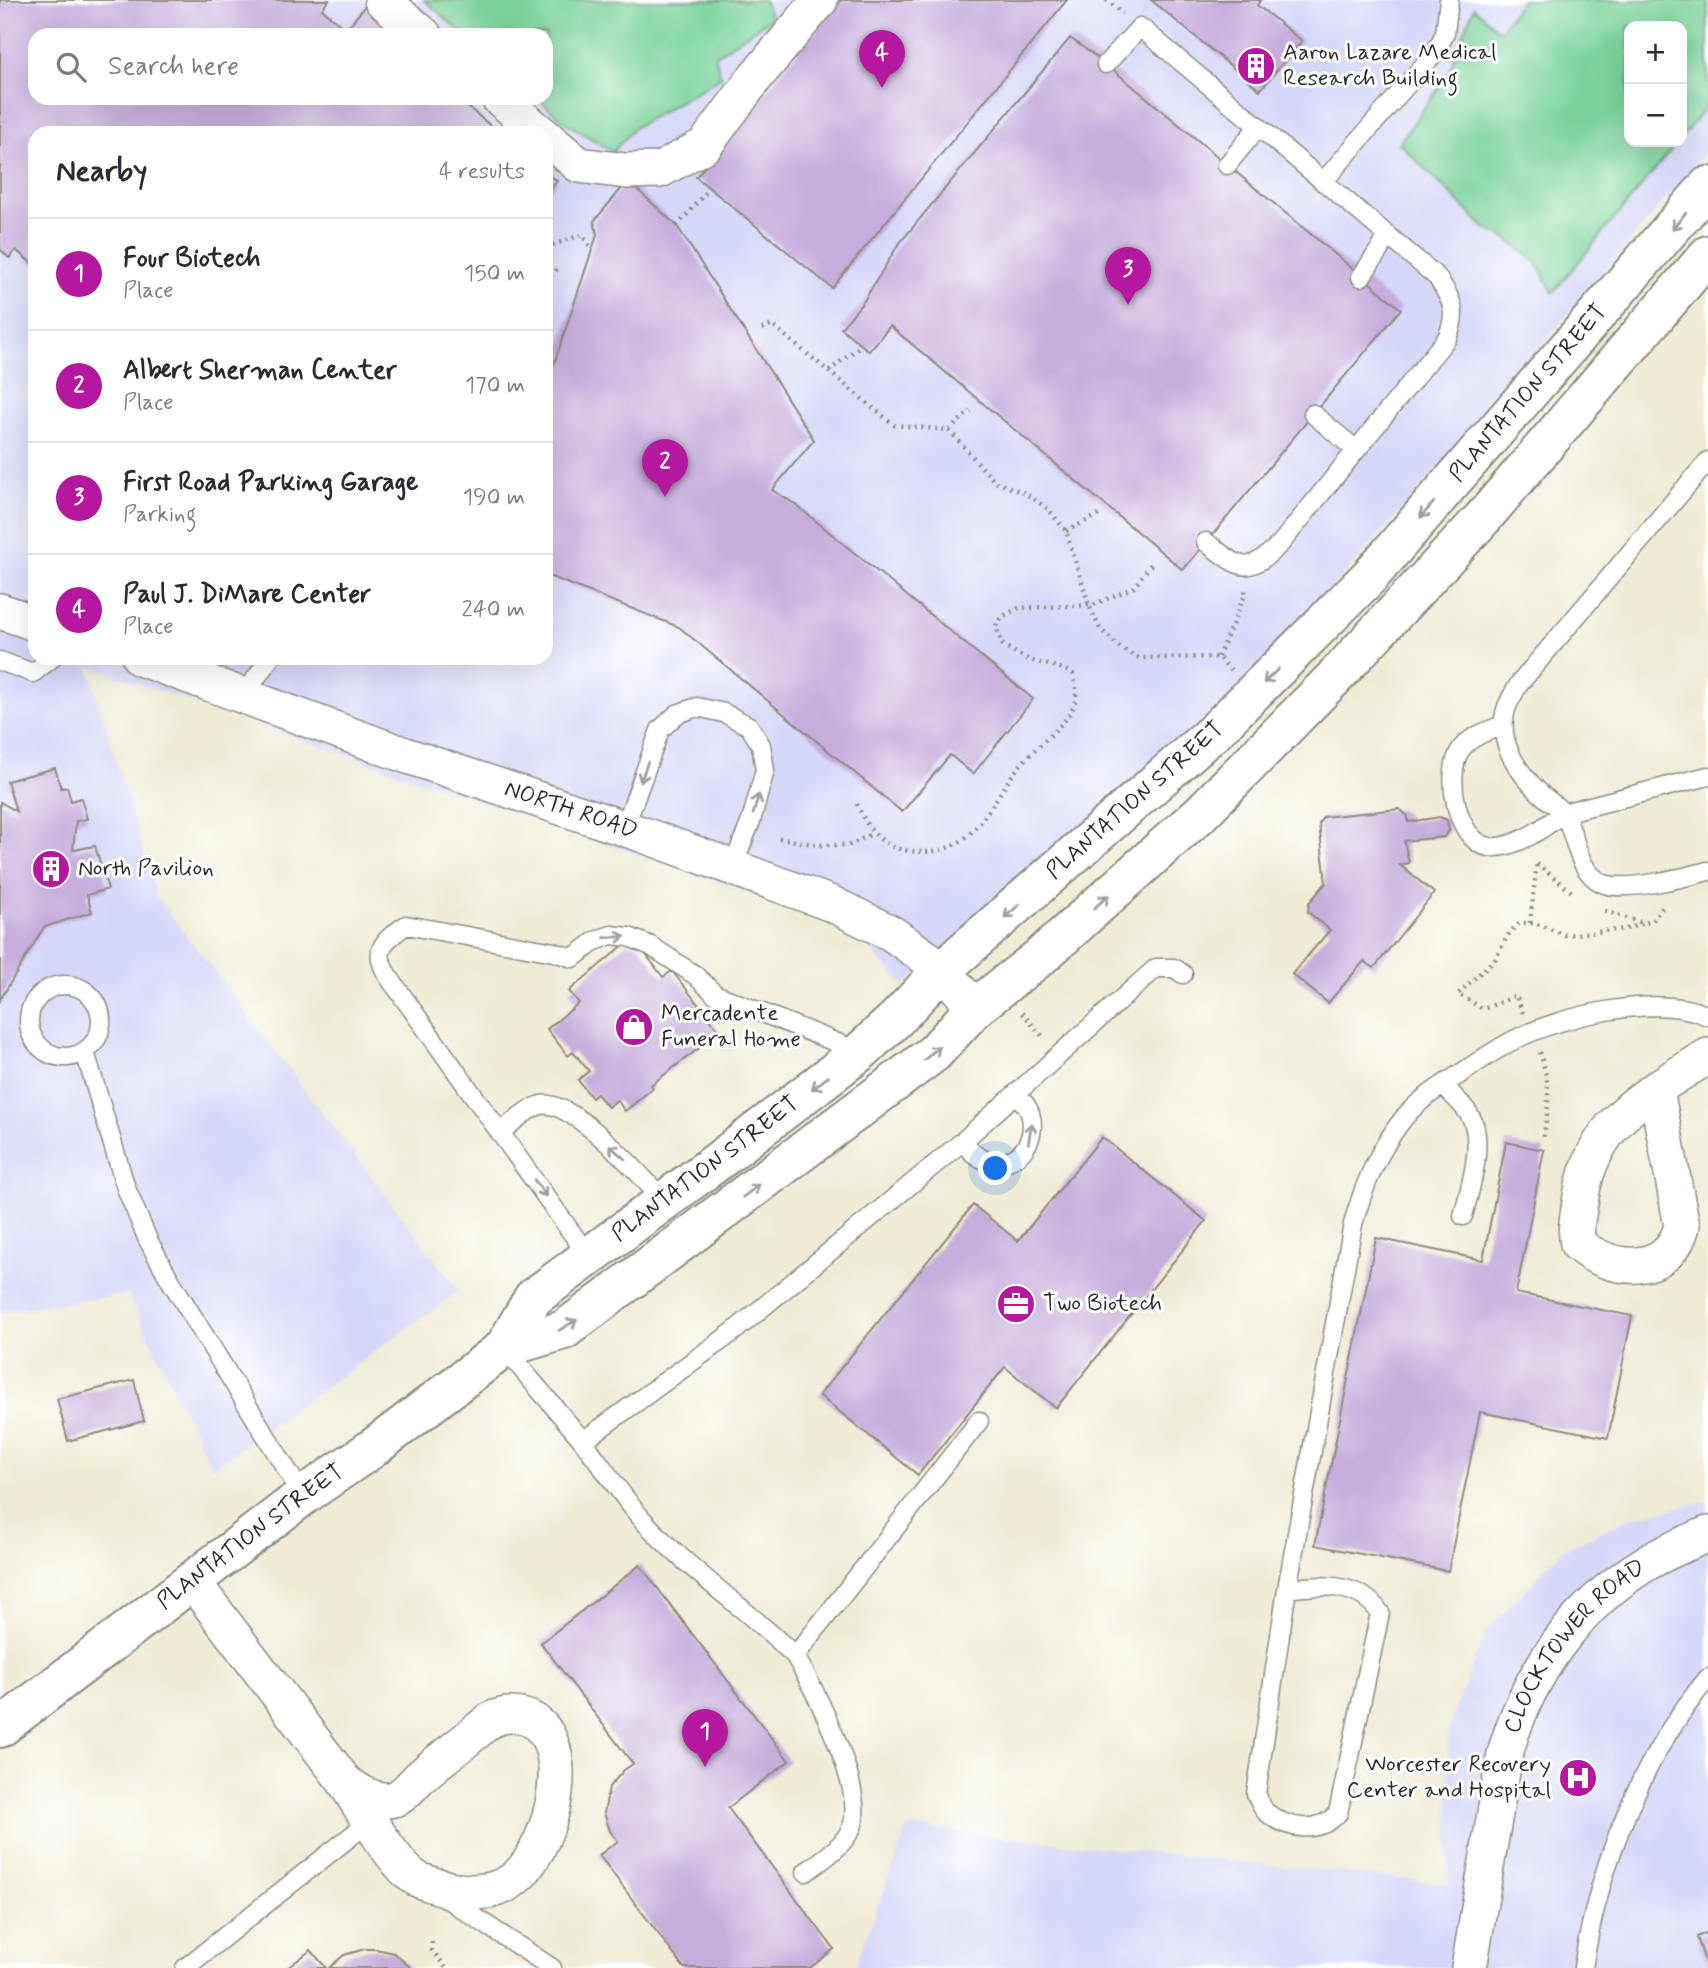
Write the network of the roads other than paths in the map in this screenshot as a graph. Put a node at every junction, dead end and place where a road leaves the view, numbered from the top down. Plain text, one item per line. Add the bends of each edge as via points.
1 (382, 0) edge
2 (820, 0) edge
3 (1449, 0) edge
4 (416, 28) edge
5 (1106, 64) dead end
6 (507, 105) edge
7 (533, 126) edge
8 (1258, 127) junction
9 (553, 143) edge
10 (1227, 165) dead end
11 (1323, 182) junction
12 (1708, 186) edge
13 (1388, 237) junction
14 (1708, 255) edge
15 (1361, 276) dead end
16 (1313, 414) dead end
17 (1356, 450) junction
18 (1708, 461) edge
19 (1206, 542) dead end
20 (0, 611) edge
21 (28, 621) edge
22 (0, 661) edge
23 (43, 665) edge
24 (160, 665) edge
25 (265, 665) edge
26 (244, 695) junction
27 (1503, 725) junction
28 (1708, 776) edge
29 (1563, 813) junction
30 (624, 829) junction
31 (732, 868) junction
32 (1708, 872) edge
33 (942, 970) junction
34 (1183, 974) dead end
35 (975, 1008) junction
36 (1708, 1016) edge
37 (85, 1052) junction
38 (860, 1052) junction
39 (1708, 1056) edge
40 (1443, 1085) junction
41 (1656, 1090) junction
42 (1016, 1094) junction
43 (500, 1133) junction
44 (963, 1141) junction
45 (664, 1202) junction
46 (1464, 1216) dead end
47 (589, 1257) junction
48 (504, 1348) junction
49 (979, 1421) dead end
50 (583, 1441) junction
51 (303, 1496) junction
52 (1708, 1534) edge
53 (192, 1581) junction
54 (1287, 1588) junction
55 (796, 1656) junction
56 (1708, 1678) edge
57 (0, 1728) edge
58 (345, 1783) junction
59 (370, 1821) junction
60 (806, 1872) dead end
61 (414, 1877) junction
62 (185, 1968) edge
63 (552, 1968) edge
64 (1469, 1968) edge
65 (1583, 1968) edge

1 - 4 street
2 - 9 street via 705,145 660,170 626,172 579,165
3 - 11 lane via 1445,33 1437,50
5 - 8 lane via 1140,27
6 - 7 street
8 - 10 lane
8 - 11 lane
11 - 13 lane
12 -> 33 main road, PLANTATION STREET via 1329,619 1187,757
13 - 15 lane
13 - 17 lane via 1437,277 1453,304 1454,315 1447,338
35 -> 14 main road, PLANTATION STREET via 1040,957 1200,814 1336,676 1482,519
16 - 17 lane
17 - 19 lane via 1281,543 1253,566 1240,566
18 - 27 lane via 1519,684
20 - 21 street
22 - 23 lane via 33,673
24 - 26 street, NORTH ROAD
25 - 26 lane
26 - 30 street, NORTH ROAD
27 - 29 lane via 1515,766
27 - 29 lane via 1477,735 1461,750 1453,770 1463,828 1487,847 1505,846
28 - 29 lane
29 - 32 lane via 1582,861 1603,884 1623,887
30 - 31 street, NORTH ROAD
31 -> 30 lane via 765,770 761,746 749,726 724,713 697,708 677,714 660,730
31 - 33 street, NORTH ROAD via 832,904 891,933
33 - 35 street, NORTH ROAD
33 - 38 main road, PLANTATION STREET
34 - 42 lane via 1174,968 1156,968
48 -> 35 main road, PLANTATION STREET via 564,1330 934,1053
36 - 40 lane via 1664,1005 1564,1021 1513,1040
37 - 37 lane via 101,1025 94,1000 74,986 61,985 40,995 29,1018 34,1040 51,1055 64,1058
37 - 51 lane via 126,1188 148,1240
43 -> 38 lane via 382,966 383,944 406,925 573,958 595,941 611,935 629,937 695,975 715,994
38 -> 45 main road, PLANTATION STREET
39 - 41 street
40 - 46 lane via 1471,1115 1477,1143
40 - 54 lane via 1405,1116 1364,1187 1353,1224
41 - 41 street via 1625,1110 1611,1126 1585,1175 1575,1231 1578,1244 1612,1264 1652,1262 1671,1249 1682,1226
42 - 44 lane
44 -> 42 lane via 974,1154 990,1161 1016,1159 1031,1139 1032,1118
45 -> 43 lane via 639,1172 588,1126 547,1104 538,1105
43 -> 47 lane
44 - 50 lane via 733,1332
45 - 47 main road, PLANTATION STREET
47 - 48 main road, PLANTATION STREET via 533,1298
48 - 50 lane
48 - 51 main road, PLANTATION STREET
49 - 55 lane
50 - 55 lane via 650,1527
51 - 53 main road, PLANTATION STREET
52 - 64 street, CLOCKTOWER ROAD via 1646,1563 1620,1581 1569,1627 1536,1677 1512,1727 1505,1754
53 - 57 main road, PLANTATION STREET
53 - 58 street
54 - 54 lane via 1256,1794 1265,1812 1287,1823 1318,1828 1338,1813 1380,1613 1372,1601 1338,1587
55 - 60 lane via 851,1781 855,1816 851,1830 837,1847
56 - 65 lane via 1667,1734 1626,1816 1591,1918
58 - 59 street
58 - 61 street via 368,1796 394,1799 493,1719 519,1715 542,1728 552,1746 556,1782 547,1831 530,1862 513,1881 498,1889 464,1893
59 - 61 street
59 - 62 lane
61 - 63 lane

